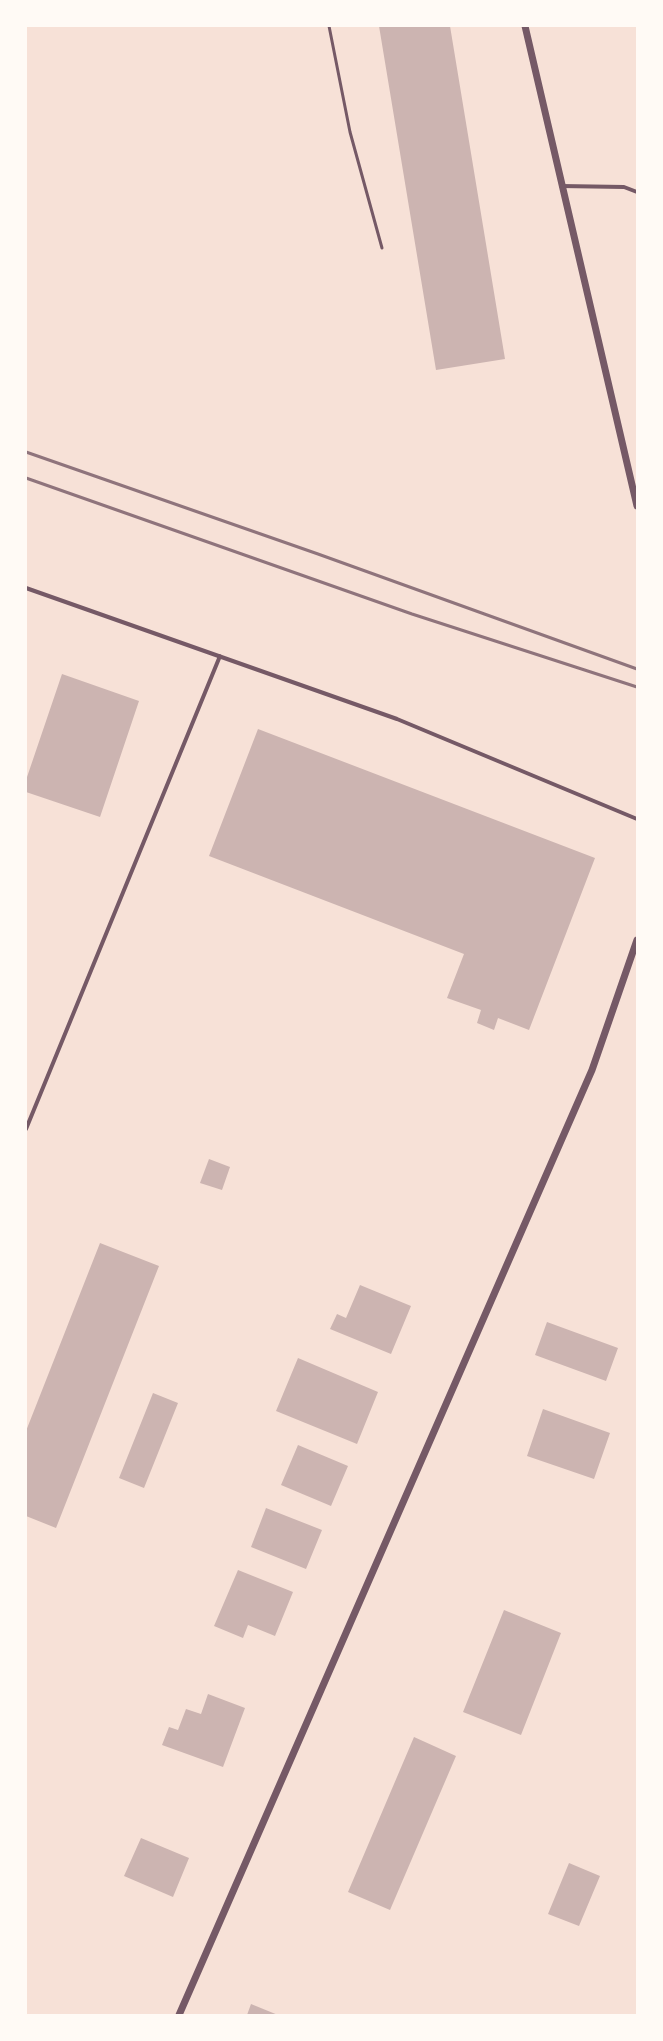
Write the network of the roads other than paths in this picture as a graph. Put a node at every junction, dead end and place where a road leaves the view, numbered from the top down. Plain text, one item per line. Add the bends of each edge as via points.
1 (329, 26) edge
2 (525, 26) edge
3 (561, 186) junction
4 (637, 192) edge
5 (382, 248) dead end
6 (637, 506) edge
7 (26, 588) edge
8 (220, 656) junction
9 (637, 819) edge
10 (637, 940) edge
11 (26, 1129) edge
12 (179, 2015) edge

1 - 5 lane via 350,132
2 - 3 street
3 - 4 street via 624,187
3 - 6 street
7 - 8 street
8 - 9 street via 398,719
8 - 11 street
10 - 12 street via 592,1070

